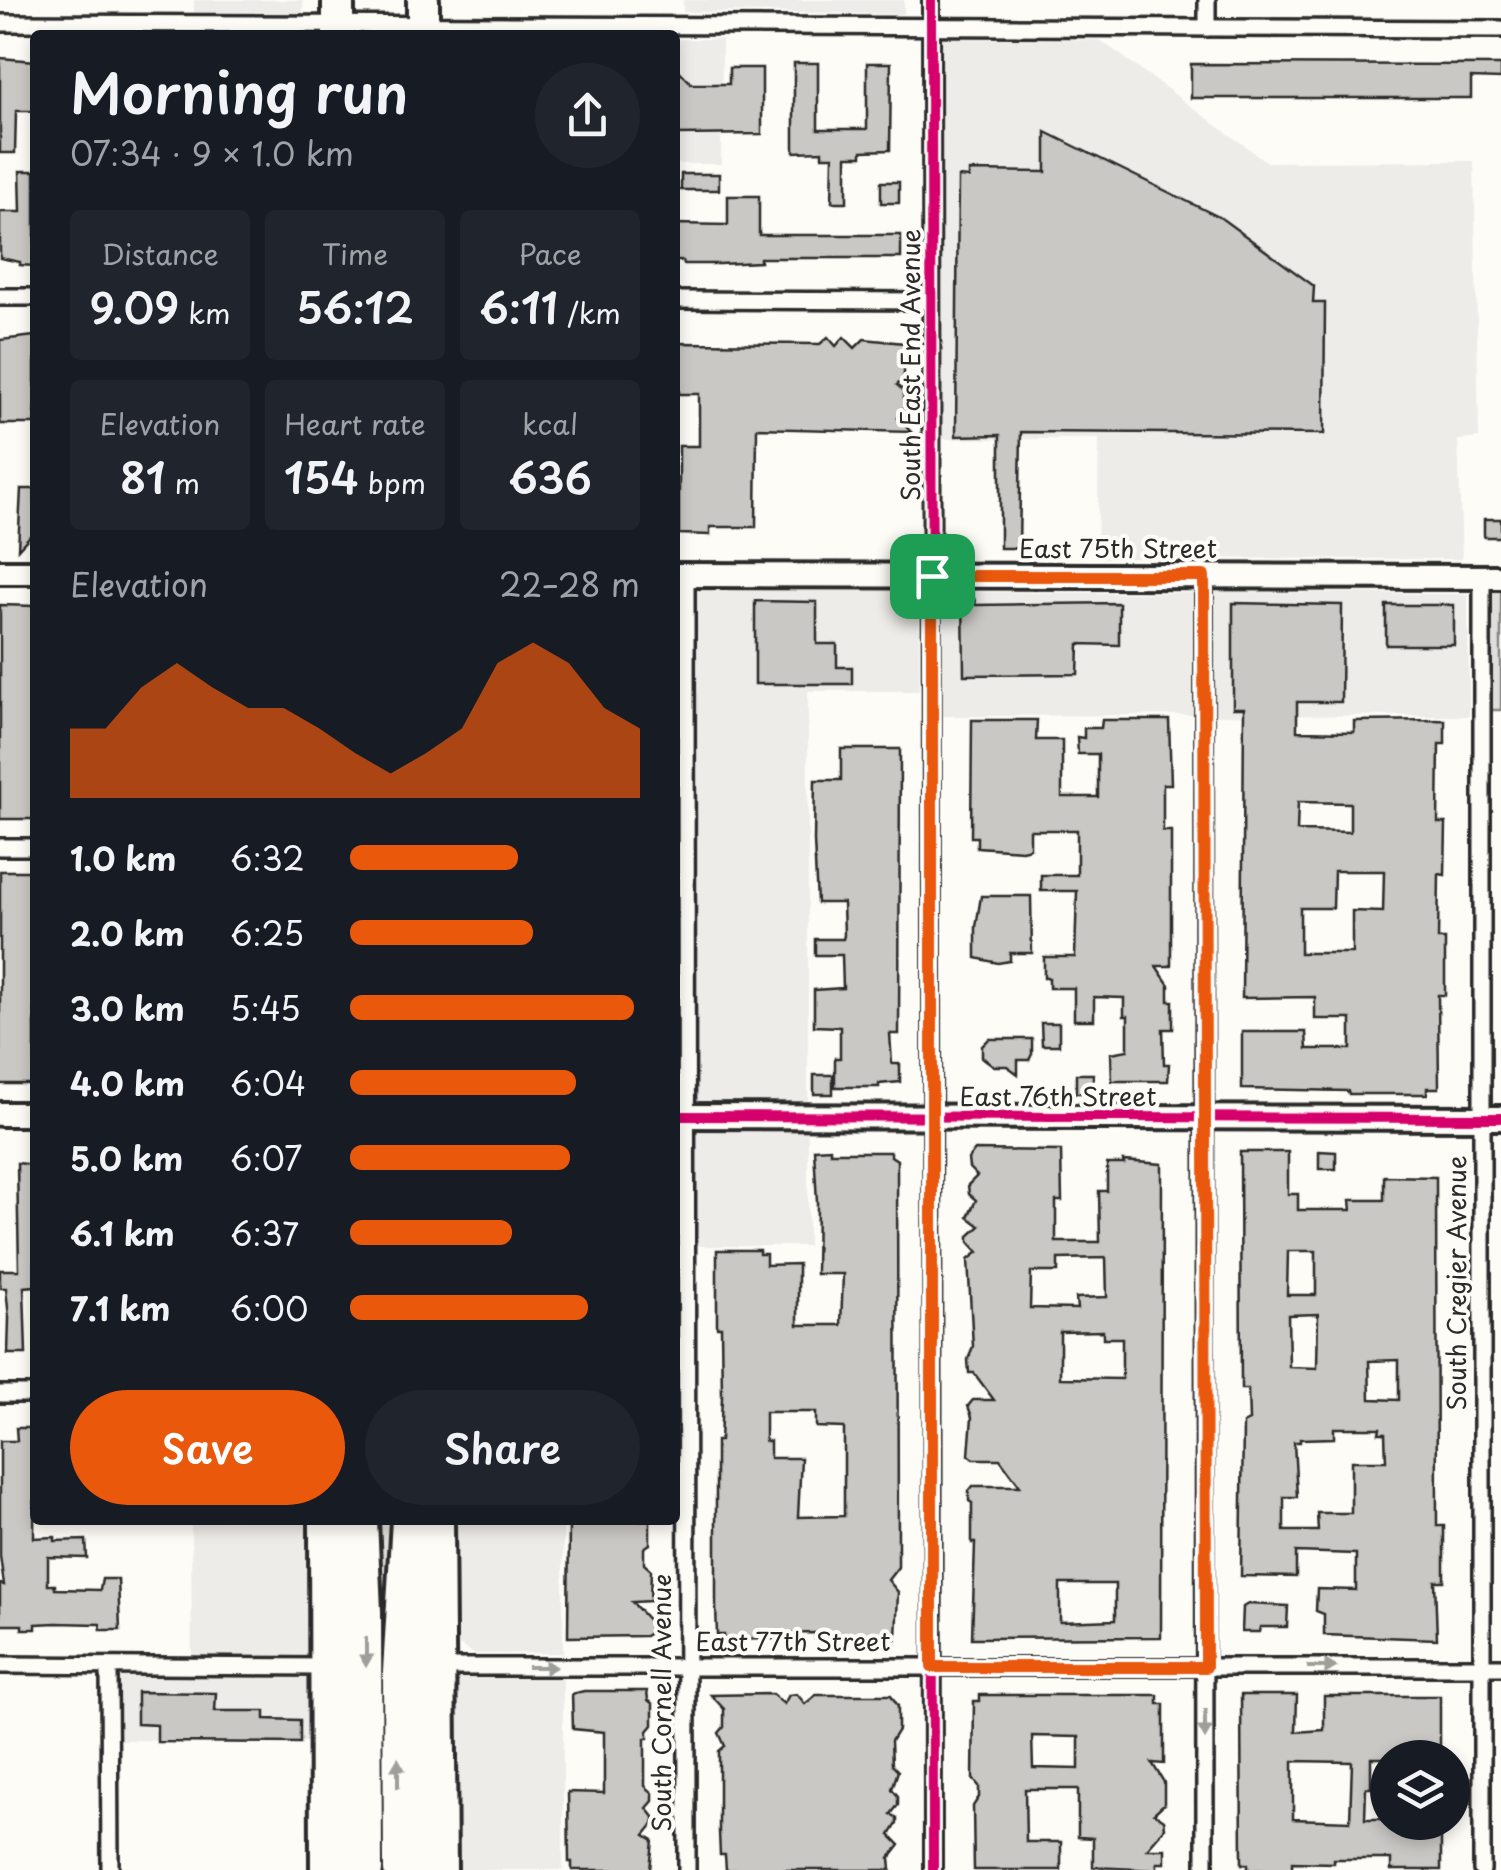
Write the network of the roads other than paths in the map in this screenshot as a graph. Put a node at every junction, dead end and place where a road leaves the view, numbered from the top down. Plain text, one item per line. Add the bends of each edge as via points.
1 (931, 0) edge
2 (1206, 0) edge
3 (338, 20) edge
4 (423, 20) edge
5 (0, 24) edge
6 (930, 27) junction
7 (1207, 28) junction
8 (1501, 28) edge
9 (0, 297) edge
10 (30, 298) edge
11 (680, 300) edge
12 (931, 301) junction
13 (0, 572) edge
14 (30, 572) edge
15 (680, 575) edge
16 (932, 576) junction
17 (1204, 576) junction
18 (1491, 577) edge
19 (0, 847) edge
20 (30, 847) edge
21 (0, 1114) edge
22 (30, 1114) edge
23 (681, 1116) edge
24 (932, 1117) junction
25 (1206, 1118) junction
26 (1491, 1118) edge
27 (0, 1394) edge
28 (30, 1394) edge
29 (321, 1525) edge
30 (344, 1525) edge
31 (362, 1525) edge
32 (407, 1525) edge
33 (426, 1525) edge
34 (442, 1525) edge
35 (0, 1665) edge
36 (109, 1666) junction
37 (322, 1666) junction
38 (444, 1666) junction
39 (687, 1666) junction
40 (932, 1667) junction
41 (1206, 1667) junction
42 (1482, 1667) junction
43 (1501, 1667) edge
44 (110, 1870) edge
45 (322, 1870) edge
46 (342, 1870) edge
47 (367, 1870) edge
48 (398, 1870) edge
49 (421, 1870) edge
50 (445, 1870) edge
51 (687, 1870) edge
52 (933, 1870) edge
53 (1206, 1870) edge
54 (1482, 1870) edge

1 - 6 street, South East End Avenue
2 - 7 street
3 - 4 street
3 - 5 street
4 - 6 street
6 - 7 street
6 - 12 street, South East End Avenue
7 - 8 street
9 - 10 street
11 - 12 street
12 - 16 street, South East End Avenue
13 - 14 main road
15 - 16 main road, East 75th Street
15 - 23 street, South Cornell Avenue
16 - 17 main road, East 75th Street
16 - 24 street, South East End Avenue
17 - 18 main road, East 75th Street
17 - 25 street
18 - 26 street, South Cregier Avenue
19 - 20 street
21 - 22 main road
23 - 24 main road, East 76th Street
23 - 39 street, South Cornell Avenue
24 - 25 main road, East 76th Street
24 - 40 street, South East End Avenue
25 - 26 main road, East 76th Street
25 - 41 street
26 - 42 street, South Cregier Avenue
27 - 28 street
29 - 37 main road
30 - 46 highway
31 -> 47 highway
48 -> 32 highway
33 - 49 highway
34 - 38 main road
35 - 36 street
36 - 37 street
36 - 44 street
37 - 45 main road
38 -> 39 street, East 77th Street
38 - 50 main road
39 - 40 street, East 77th Street
39 - 51 street, South Cornell Avenue
40 - 41 street, East 77th Street
40 - 52 street, South East End Avenue
41 -> 42 street, East 77th Street
41 -> 53 street
42 - 43 street, East 77th Street
42 - 54 street, South Cregier Avenue

